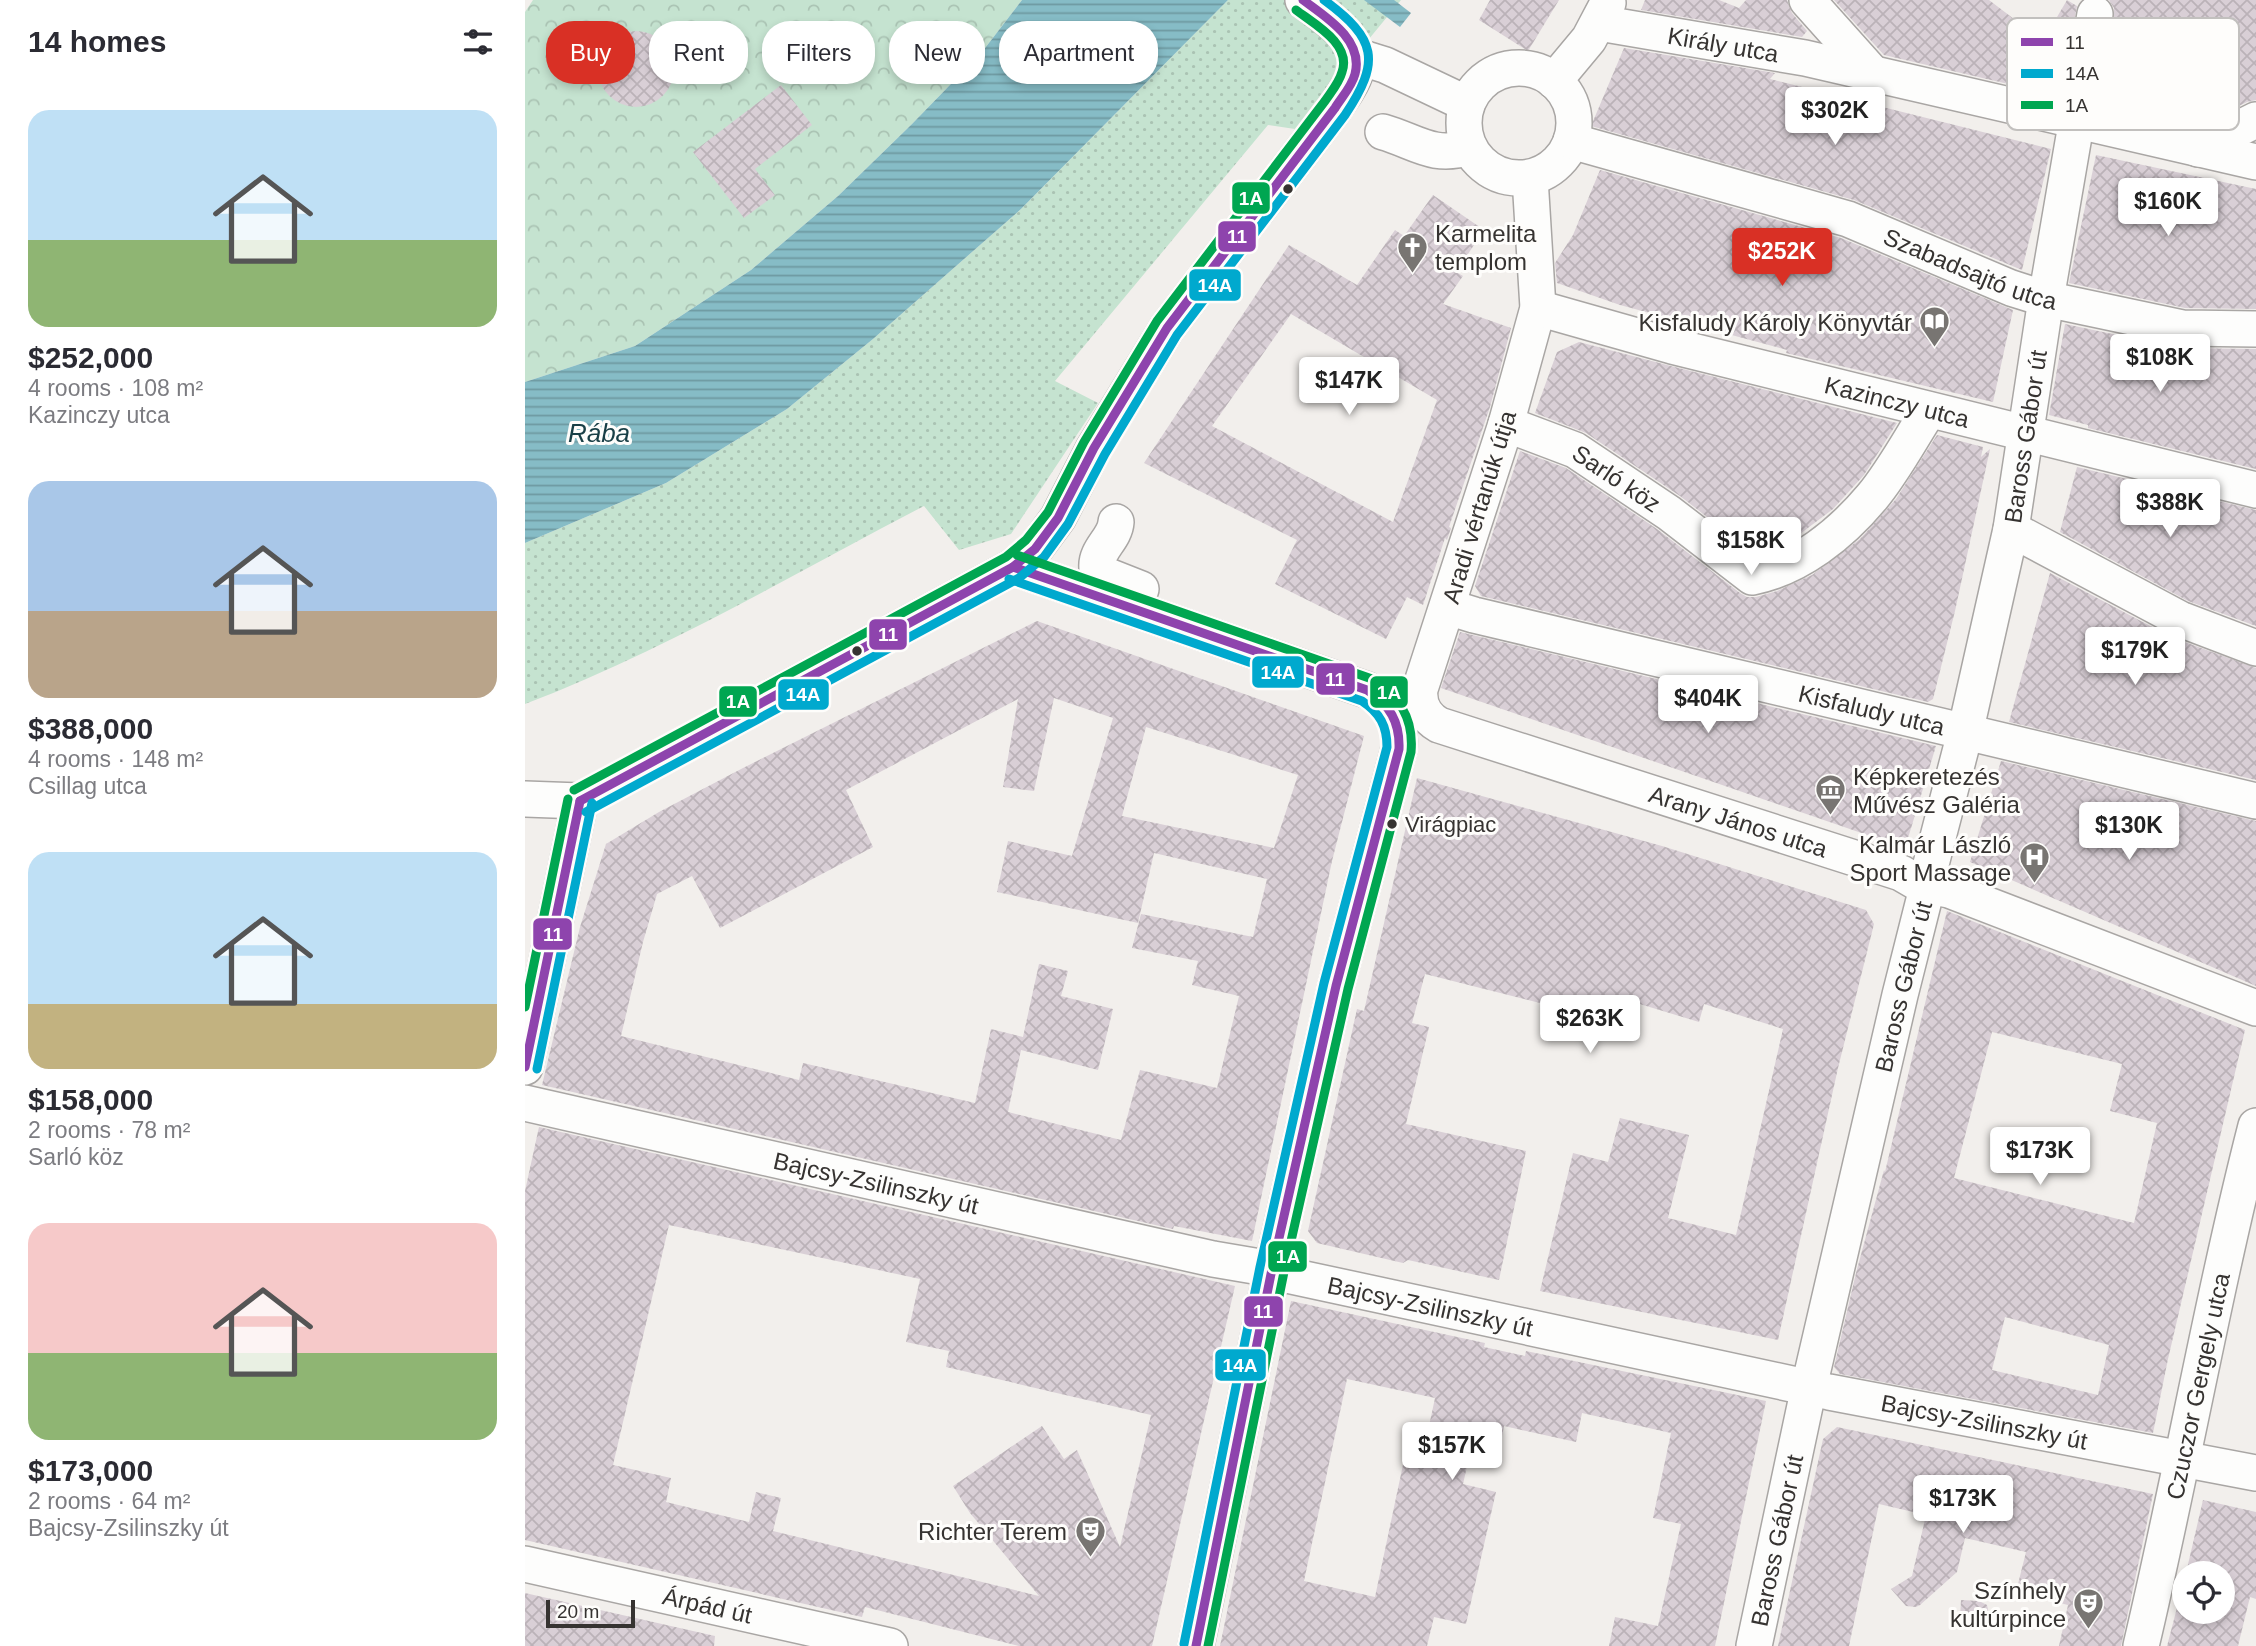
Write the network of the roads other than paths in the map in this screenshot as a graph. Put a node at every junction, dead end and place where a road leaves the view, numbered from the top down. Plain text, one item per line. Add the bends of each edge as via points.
1 (1306, 2) edge
2 (1826, 7) edge
3 (1604, 11) edge
4 (2095, 14) dead end
5 (2094, 18) edge
6 (1356, 56) junction
7 (1805, 58) junction
8 (1874, 75) junction
9 (1553, 81) junction
10 (1473, 88) junction
11 (2007, 106) edge
12 (2256, 120) edge
13 (2239, 128) edge
14 (2074, 130) edge
15 (2111, 130) edge
16 (2236, 130) edge
17 (1383, 132) dead end
18 (1571, 141) junction
19 (1469, 147) junction
20 (2198, 149) junction
21 (2256, 162) edge
22 (1530, 178) junction
23 (2046, 299) junction
24 (1538, 308) junction
25 (2256, 329) edge
26 (1929, 410) junction
27 (1506, 424) junction
28 (2027, 435) junction
29 (2256, 490) edge
30 (1116, 522) dead end
31 (2011, 529) junction
32 (1013, 567) junction
33 (1448, 607) junction
34 (2256, 648) edge
35 (1412, 706) junction
36 (1965, 733) junction
37 (525, 799) edge
38 (580, 801) junction
39 (2256, 801) edge
40 (1928, 884) junction
41 (2256, 1008) edge
42 (525, 1067) edge
43 (525, 1103) edge
44 (2256, 1126) edge
45 (1272, 1269) junction
46 (1809, 1387) junction
47 (2182, 1460) junction
48 (2256, 1473) edge
49 (525, 1564) edge
50 (890, 1646) edge
51 (1196, 1646) edge
52 (1754, 1646) edge
53 (2141, 1646) edge

1 - 6 street via 1346,36
2 - 7 street
2 - 8 street
3 - 7 street, Király utca
3 - 9 street via 1577,55
4 - 5 street, Baross Gábor út
6 - 10 street
6 - 32 street via 1353,79 1167,328 1094,448 1058,518 1035,549
7 - 8 street, Király utca
8 - 11 street, Király utca
9 - 10 street via 1530,69 1513,68
9 - 18 street via 1570,104 1574,122
10 - 19 street via 1464,130
12 - 13 street
14 - 23 street, Baross Gábor út
15 - 20 street, Király utca
16 - 20 street
17 - 19 street via 1441,152
18 - 22 street via 1556,164
18 - 23 street, Szabadsajtó utca via 1848,219
19 - 22 street via 1493,173
20 - 21 street, Király utca
22 - 24 street, Aradi vértanúk útja
23 - 25 street, Szabadsajtó utca via 2183,328
23 - 28 street, Baross Gábor út
24 - 26 street, Kazinczy utca
24 - 27 street, Aradi vértanúk útja
26 - 27 street, Sarló köz via 1873,497 1823,546 1768,574 1752,577 1669,513 1575,450
26 - 28 street, Kazinczy utca
27 - 33 street, Aradi vértanúk útja
28 - 29 street, Kazinczy utca
28 - 31 street, Baross Gábor út
30 - 35 street via 1098,556 1099,572
31 - 34 street via 2180,619
31 - 36 street, Baross Gábor út
32 - 35 street
32 - 38 street
33 - 35 street, Aradi vértanúk útja
33 - 36 street, Kisfaludy utca
35 - 40 street, Arany János utca via 1439,725
35 - 45 street, Aradi vértanúk útja via 1400,730 1399,749 1336,986
36 - 39 street, Kisfaludy utca
36 - 40 street, Baross Gábor út
37 - 38 street
38 - 42 street
40 - 41 street, Arany János utca
40 - 46 street, Baross Gábor út
43 - 45 street, Bajcsy-Zsilinszky út
44 - 47 street, Czuczor Gergely utca via 2229,1229
45 - 46 street, Bajcsy-Zsilinszky út
45 - 51 street, Aradi vértanúk útja
46 - 47 street, Bajcsy-Zsilinszky út
46 - 52 street, Baross Gábor út
47 - 48 street, Bajcsy-Zsilinszky út
47 - 53 street, Czuczor Gergely utca
49 - 50 street, Árpád út

